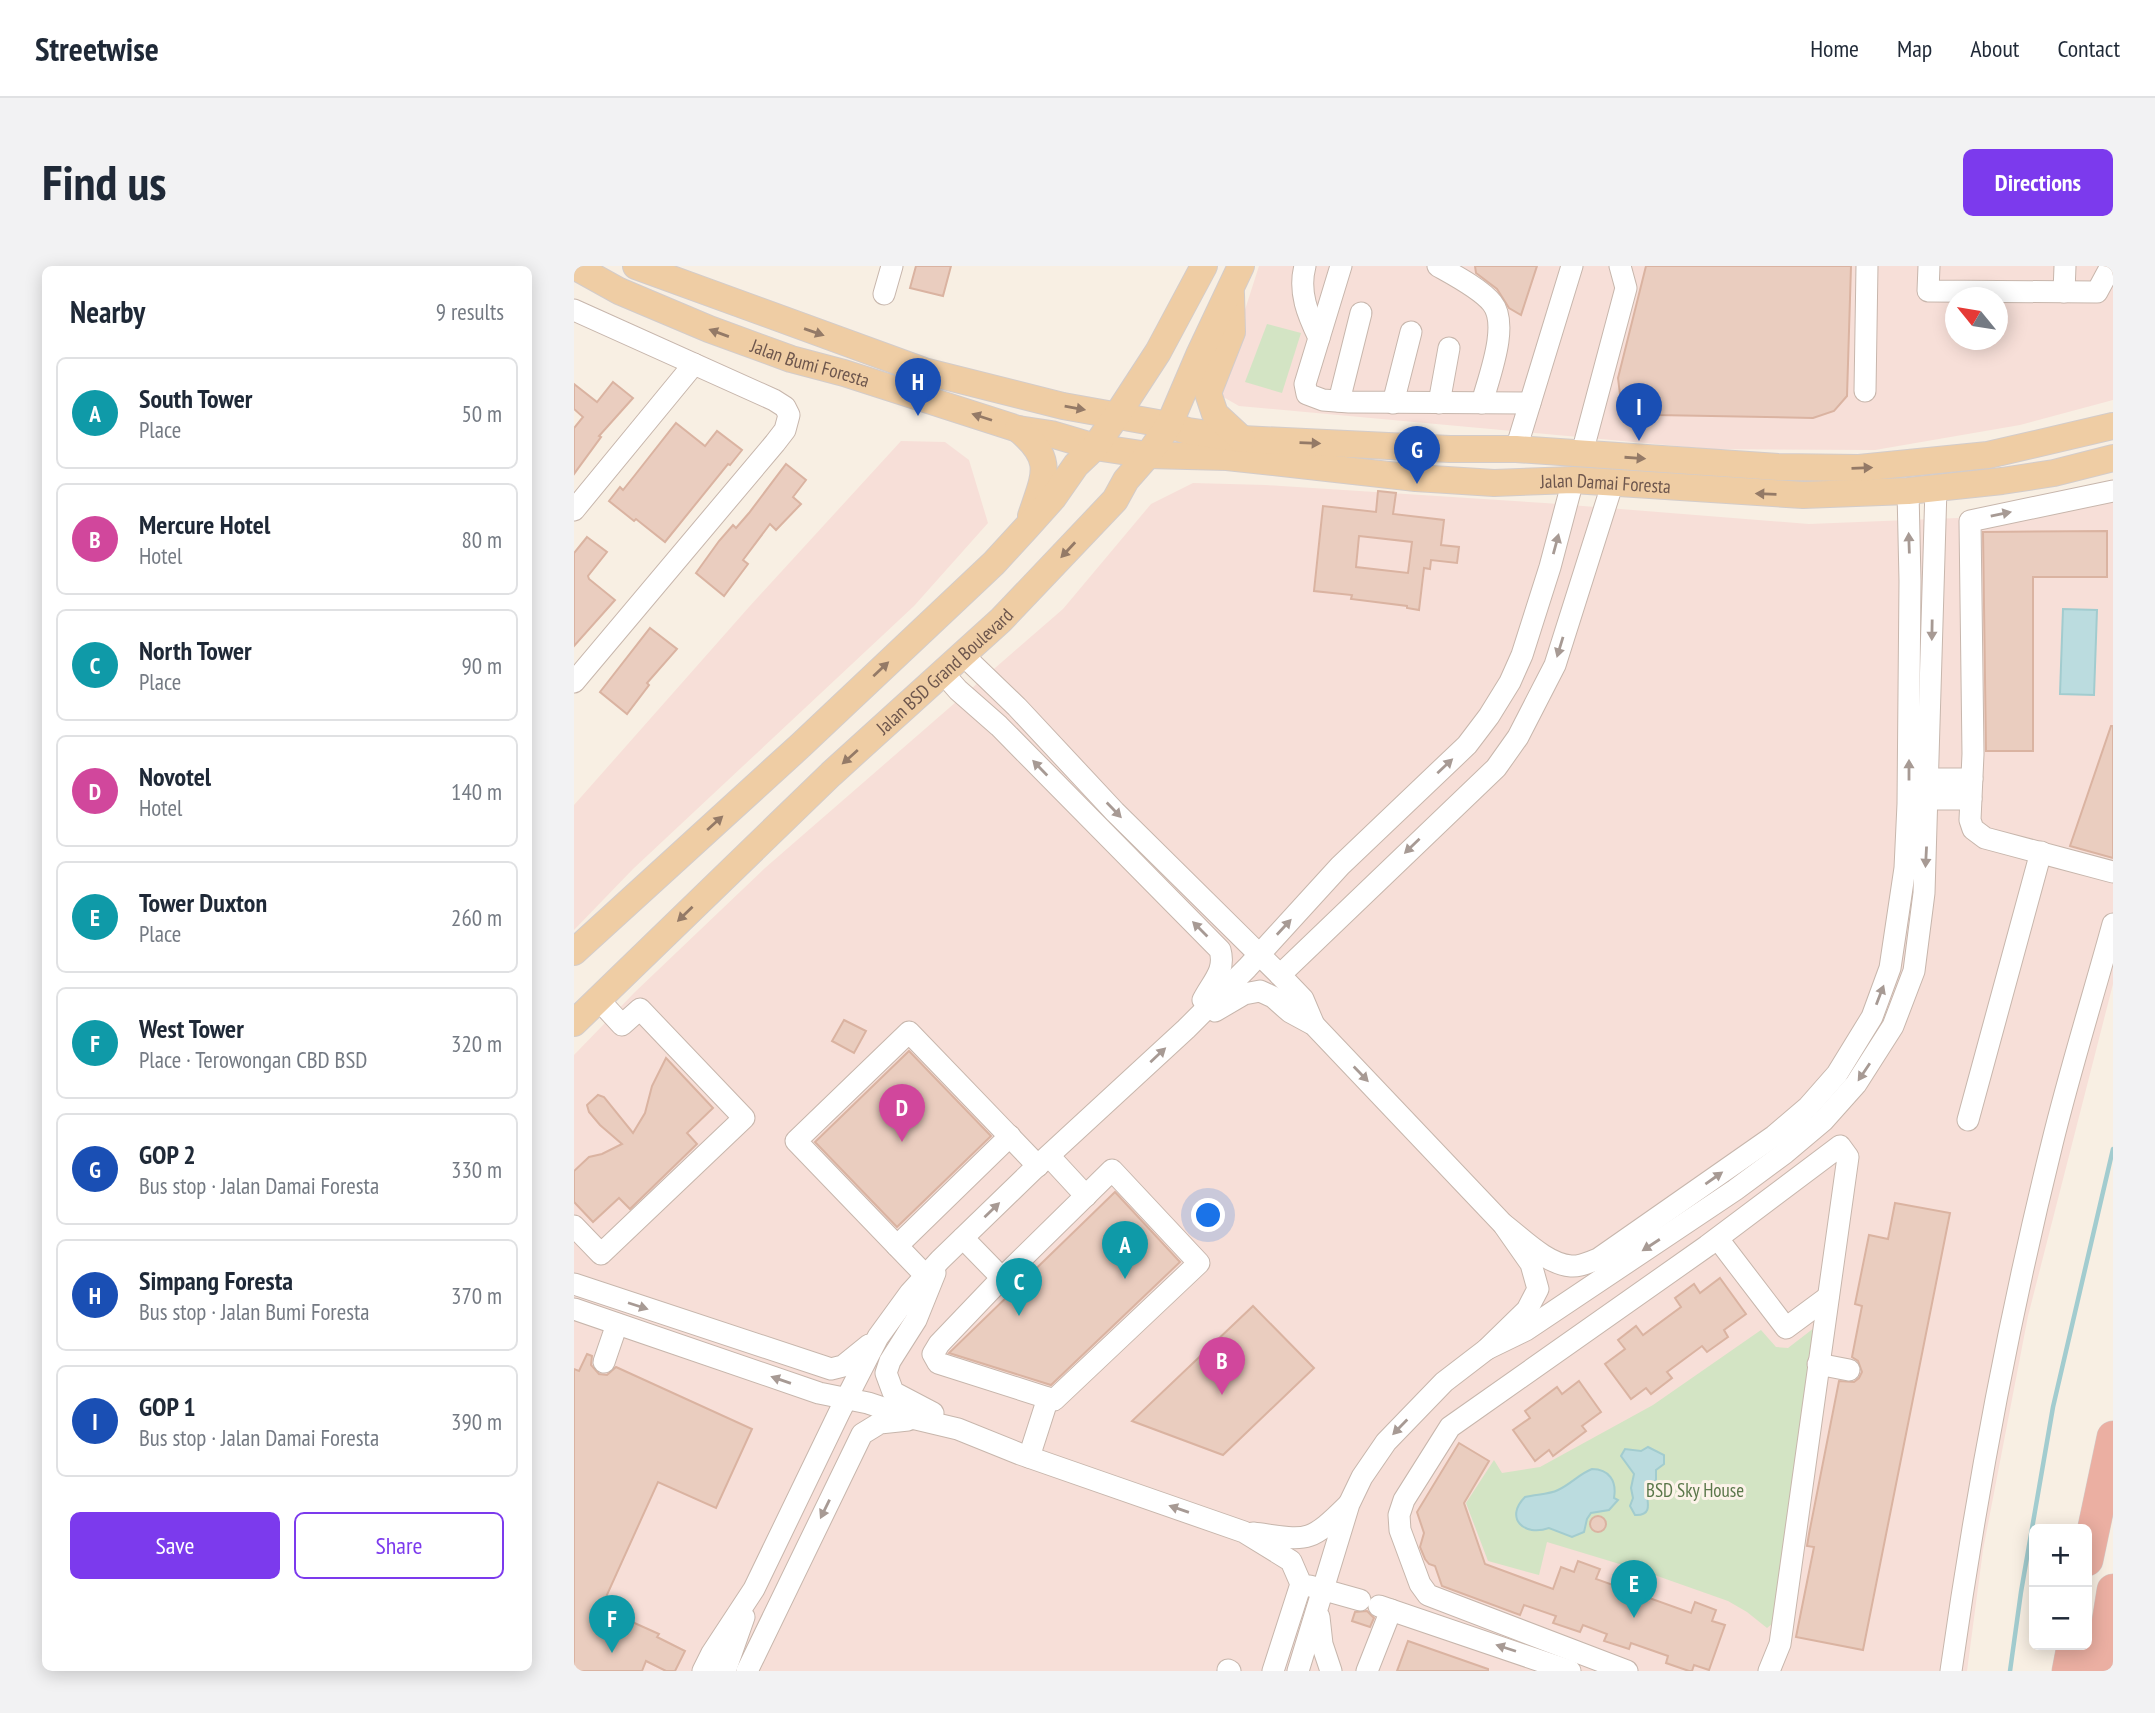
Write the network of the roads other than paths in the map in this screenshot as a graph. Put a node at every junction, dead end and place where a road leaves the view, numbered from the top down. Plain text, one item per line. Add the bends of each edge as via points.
1 (574, 266) edge
2 (636, 266) edge
3 (892, 266) edge
4 (1204, 266) edge
5 (1241, 266) edge
6 (1305, 266) edge
7 (1341, 266) edge
8 (1438, 266) edge
9 (1572, 266) edge
10 (1620, 266) edge
11 (1867, 266) edge
12 (1929, 266) edge
13 (2065, 266) edge
14 (2112, 266) edge
15 (1231, 291) junction
16 (2064, 292) junction
17 (884, 294) dead end
18 (1361, 313) dead end
19 (576, 315) edge
20 (1411, 332) dead end
21 (1319, 338) junction
22 (1449, 348) dead end
23 (694, 364) junction
24 (1866, 391) dead end
25 (1339, 401) junction
26 (1393, 403) junction
27 (1439, 403) junction
28 (1482, 403) junction
29 (1530, 403) junction
30 (1117, 415) junction
31 (1169, 425) junction
32 (2113, 426) edge
33 (1018, 429) junction
34 (1242, 439) junction
35 (1095, 447) junction
36 (1516, 449) junction
37 (1582, 453) junction
38 (1148, 456) junction
39 (2113, 458) edge
40 (1573, 480) junction
41 (1613, 482) junction
42 (1936, 488) junction
43 (1908, 491) junction
44 (2113, 491) edge
45 (574, 510) edge
46 (1027, 527) junction
47 (1910, 581) junction
48 (1933, 582) junction
49 (1576, 598) junction
50 (1533, 620) junction
51 (964, 656) junction
52 (944, 674) junction
53 (574, 682) edge
54 (1017, 707) junction
55 (999, 726) junction
56 (1929, 789) junction
57 (1971, 789) junction
58 (2041, 852) junction
59 (1340, 866) junction
60 (2113, 872) edge
61 (1365, 891) junction
62 (2113, 924) edge
63 (574, 952) edge
64 (1259, 955) junction
65 (1280, 975) junction
66 (597, 998) junction
67 (574, 1023) edge
68 (1314, 1024) junction
69 (1186, 1029) junction
70 (1968, 1120) dead end
71 (1010, 1136) junction
72 (1044, 1161) junction
73 (1086, 1196) junction
74 (1712, 1205) junction
75 (1688, 1221) junction
76 (1503, 1224) junction
77 (574, 1226) edge
78 (963, 1238) junction
79 (1718, 1238) junction
80 (897, 1246) junction
81 (1603, 1266) junction
82 (933, 1268) junction
83 (1002, 1278) junction
84 (574, 1284) edge
85 (1828, 1297) junction
86 (574, 1309) edge
87 (617, 1324) junction
88 (878, 1337) junction
89 (1487, 1349) junction
90 (604, 1362) dead end
91 (1818, 1364) junction
92 (1849, 1370) dead end
93 (1048, 1398) junction
94 (846, 1399) junction
95 (1422, 1405) junction
96 (916, 1419) junction
97 (1450, 1427) junction
98 (958, 1429) junction
99 (2113, 1437) edge
100 (1030, 1457) junction
101 (1349, 1504) junction
102 (1244, 1532) junction
103 (2092, 1536) edge
104 (1301, 1584) junction
105 (754, 1589) junction
106 (2113, 1590) edge
107 (1321, 1599) junction
108 (1377, 1605) junction
109 (2072, 1650) edge
110 (703, 1671) edge
111 (724, 1671) edge
112 (747, 1671) edge
113 (1273, 1671) edge
114 (1298, 1671) edge
115 (1331, 1671) edge
116 (1367, 1671) edge
117 (1570, 1671) edge
118 (1627, 1671) edge
119 (1769, 1671) edge
120 (1951, 1671) edge
121 (2068, 1671) edge
122 (2100, 1671) edge

33 -> 1 main road, Jalan Bumi Foresta via 721,334
2 -> 30 main road, Jalan Bumi Foresta via 924,371
3 - 17 street
4 - 30 main road via 1158,352
5 - 15 main road, Jalan BSD Grand Boulevard
6 - 21 street via 1306,311
7 - 21 street
8 - 28 street via 1493,304 1499,320
9 - 29 street
10 - 37 street via 1626,288
11 - 24 street
12 - 16 street via 1928,291
13 - 16 street
14 - 16 street via 2097,292
15 - 31 main road, Jalan BSD Grand Boulevard
15 - 34 main road via 1232,332 1208,393 1219,421
18 - 25 street
19 - 23 street
20 - 26 street
21 - 25 street via 1305,390 1314,397
22 - 27 street
23 - 45 street
23 - 53 street via 785,407 789,415 785,430
25 - 26 street
26 - 27 street
27 - 28 street
28 - 29 street
29 - 36 street
30 - 31 main road, Jalan Damai Foresta
30 - 35 main road
31 - 34 main road, Jalan Damai Foresta
31 - 38 main road, Jalan BSD Grand Boulevard
37 -> 32 main road, Jalan Damai Foresta via 1778,467 1870,468 1988,455
33 - 35 main road, Jalan Bumi Foresta
33 - 46 main road via 1033,442 1043,460 1043,480
34 -> 36 main road, Jalan Damai Foresta
35 - 38 main road, Jalan Damai Foresta
35 - 46 main road
36 - 37 main road, Jalan Damai Foresta
38 - 40 main road, Jalan Damai Foresta via 1227,457 1416,478
38 -> 51 main road, Jalan BSD Grand Boulevard via 1115,500 1035,587
39 - 42 main road, Jalan Damai Foresta via 2054,473
40 - 41 main road, Jalan Damai Foresta
50 -> 40 street
43 -> 41 main road, Jalan Damai Foresta via 1769,494
41 - 49 street
42 - 43 main road, Jalan Damai Foresta
42 - 48 street
47 -> 43 street
57 -> 44 street via 1970,521
63 -> 46 main road via 811,735
47 - 48 street
81 -> 47 street via 1808,1107 1837,1074 1872,1017 1890,968 1905,868
48 -> 56 street
49 - 50 street via 1572,583 1564,578 1554,581
49 -> 61 street via 1555,665 1496,768
59 -> 50 street via 1467,745 1510,682
51 - 52 main road, Jalan BSD Grand Boulevard
51 - 54 street
52 - 55 street
52 -> 66 main road, Jalan BSD Grand Boulevard via 831,774
54 - 55 street via 1002,709
54 -> 64 street
69 -> 55 street via 1219,974 1220,950
56 - 57 street
56 -> 74 street via 1924,893 1914,971 1893,1026 1856,1084 1823,1121
57 - 58 street via 1973,829 1985,838
58 - 60 street
58 - 70 street
59 - 61 street via 1339,883 1353,892
64 -> 59 street
61 - 65 street
62 - 120 street via 2052,1143 2011,1327 1967,1556
64 - 65 street
64 - 69 street
65 - 68 street via 1303,999
66 - 67 main road, Jalan BSD Grand Boulevard
66 - 77 street via 622,1025 640,1009 744,1118 601,1254
68 - 69 street via 1260,991 1244,994
68 -> 76 street
72 -> 69 street
71 - 72 street
71 - 80 street
71 - 80 street via 909,1032 796,1141
72 - 73 street
78 -> 72 street
73 - 83 street
73 - 93 street via 1112,1170 1199,1263 1054,1400
74 - 75 street
74 - 79 street
75 - 79 street
75 -> 81 street
76 - 81 street via 1567,1266
76 - 89 street via 1531,1264 1538,1289 1527,1310
78 - 82 street
78 - 83 street
79 - 85 street via 1786,1328
79 - 85 street via 1840,1146 1849,1157
79 - 97 street
80 - 82 street
81 - 89 street via 1526,1330
82 - 88 street
82 - 98 street via 916,1320 886,1373 893,1392
83 - 93 street via 933,1354 938,1363
84 -> 88 street via 831,1369 843,1366
85 - 91 street
86 - 87 street
87 - 90 street
94 -> 87 street
88 - 94 street
89 - 95 street
91 - 92 street
91 - 119 street via 1802,1552
93 - 100 street
94 - 96 street
94 - 105 street
95 - 97 street
95 -> 101 street via 1386,1442
96 - 98 street
96 -> 112 street via 880,1423 862,1434
97 - 118 street via 1399,1515 1400,1531 1420,1584 1428,1595
98 - 100 street
99 - 103 highway
102 -> 100 street
101 - 102 street via 1326,1527 1302,1539
101 - 107 street
102 - 104 street via 1291,1561
104 - 107 street
104 - 113 street
105 - 110 street
105 - 111 street
106 - 122 highway
107 - 108 street
107 - 114 street
107 - 115 street via 1322,1644
108 - 116 street
117 -> 108 street
109 - 121 highway

